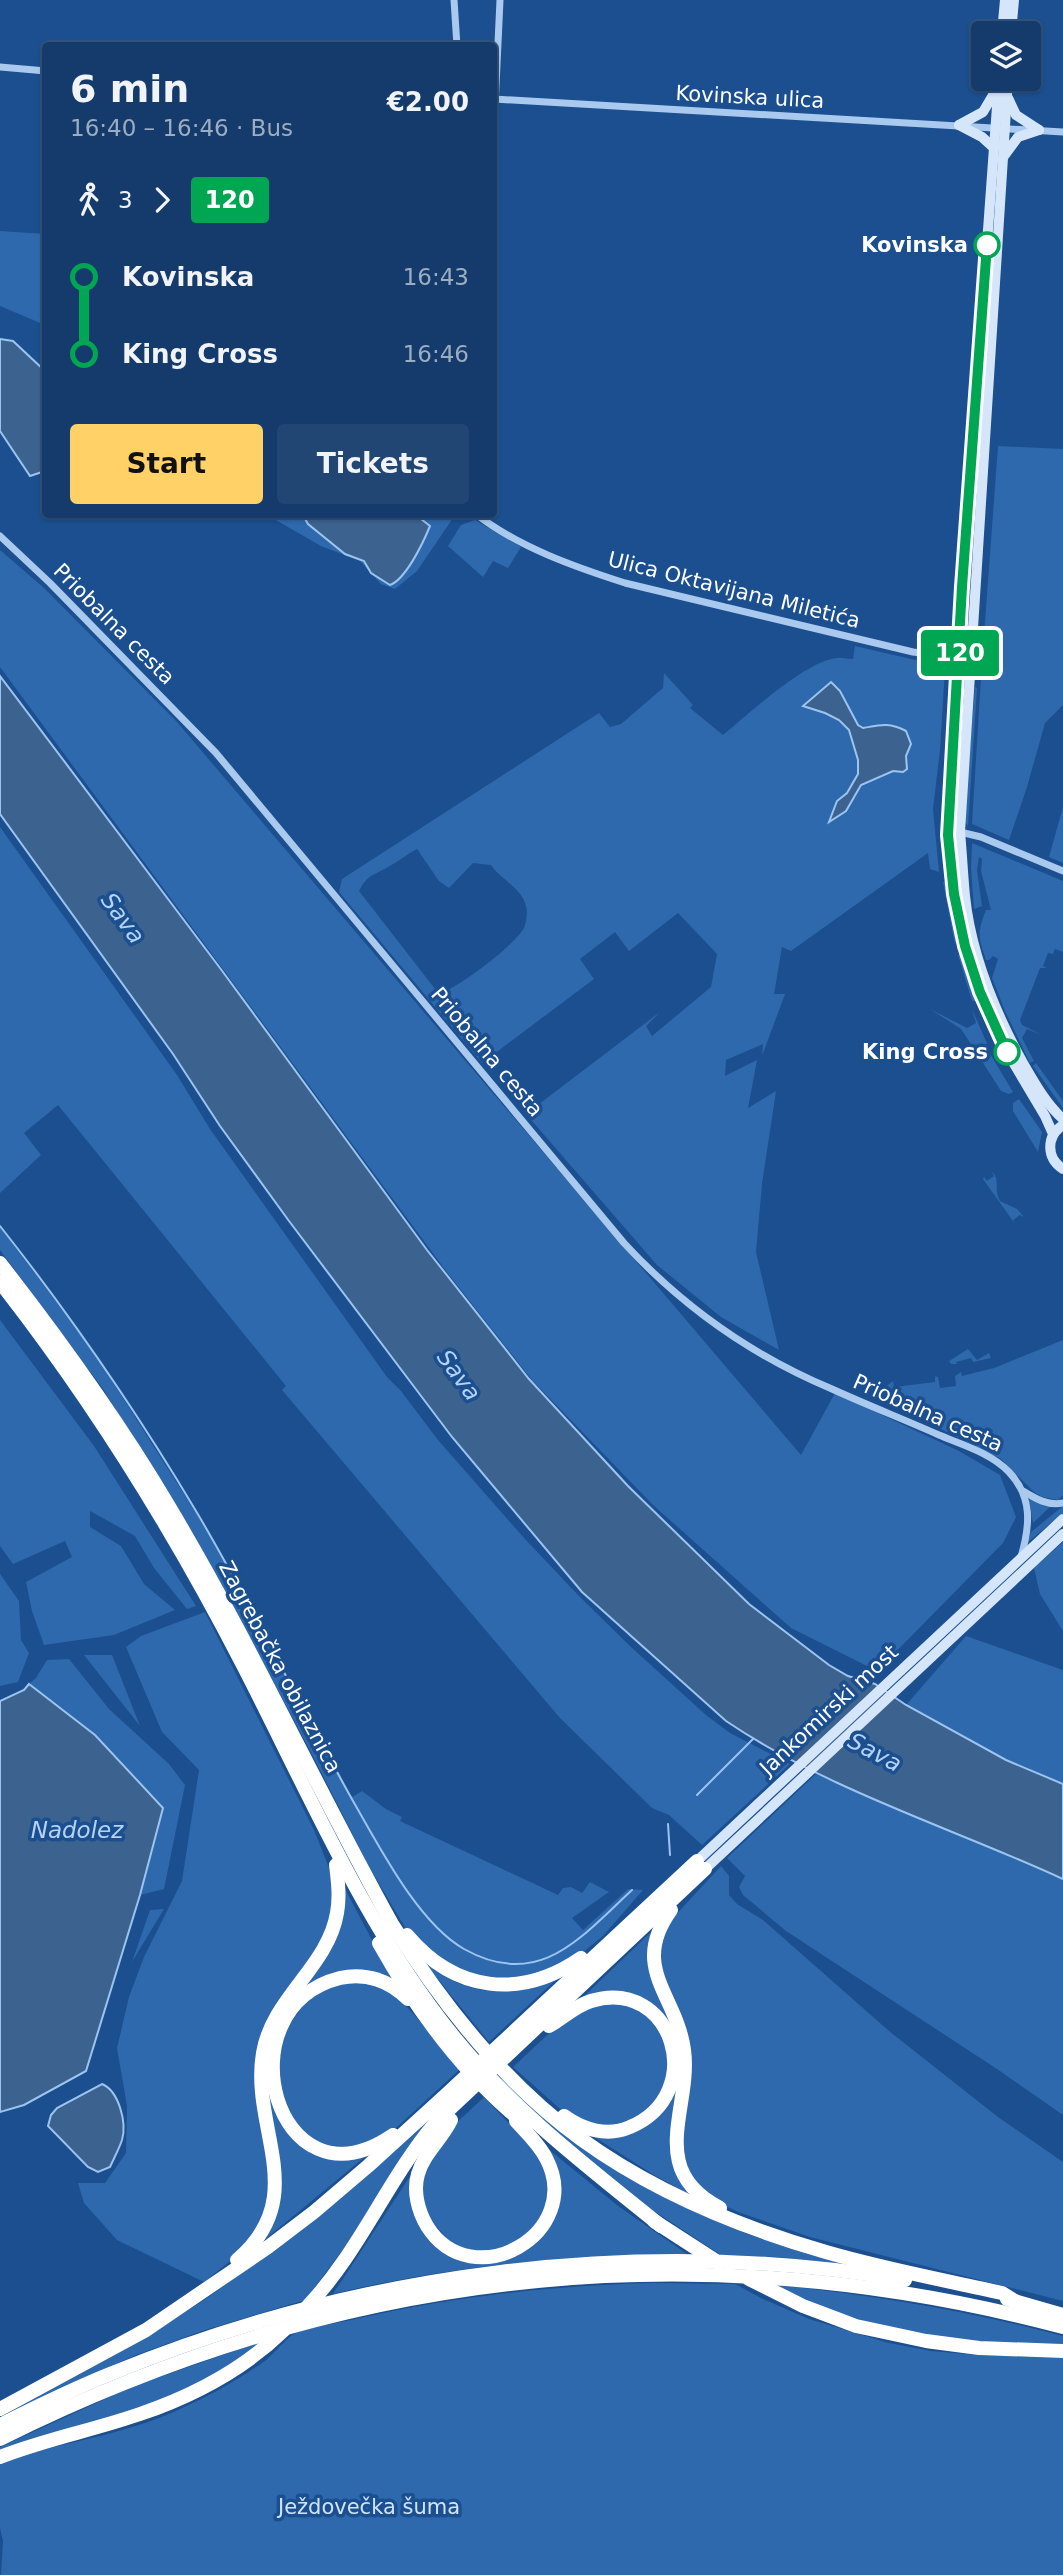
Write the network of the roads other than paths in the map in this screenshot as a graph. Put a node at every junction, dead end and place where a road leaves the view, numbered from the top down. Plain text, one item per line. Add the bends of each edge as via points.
1 (454, 0) edge
2 (500, 0) edge
3 (1004, 0) edge
4 (1014, 0) edge
5 (1003, 21) edge
6 (1012, 21) edge
7 (457, 42) edge
8 (497, 50) edge
9 (0, 67) edge
10 (42, 71) edge
11 (996, 91) edge
12 (1002, 91) edge
13 (1006, 91) edge
14 (1007, 95) junction
15 (497, 99) edge
16 (959, 125) junction
17 (1000, 128) junction
18 (1039, 130) junction
19 (1063, 132) edge
20 (994, 148) junction
21 (1003, 159) junction
22 (483, 518) edge
23 (0, 536) edge
24 (966, 659) junction
25 (996, 663) dead end
26 (960, 832) junction
27 (1063, 871) edge
28 (1063, 1119) edge
29 (1063, 1125) edge
30 (1053, 1134) junction
31 (1063, 1169) edge
32 (0, 1263) edge
33 (0, 1283) edge
34 (1023, 1491) junction
35 (1063, 1503) edge
36 (1063, 1519) edge
37 (1063, 1534) edge
38 (1020, 1557) junction
39 (977, 1606) junction
40 (307, 1791) junction
41 (339, 1825) junction
42 (336, 1865) junction
43 (700, 1868) junction
44 (631, 1931) junction
45 (549, 2026) junction
46 (451, 2036) junction
47 (522, 2088) junction
48 (507, 2105) junction
49 (451, 2120) junction
50 (405, 2132) junction
51 (373, 2212) junction
52 (760, 2231) junction
53 (1015, 2301) junction
54 (190, 2302) junction
55 (1063, 2315) edge
56 (1063, 2327) edge
57 (1063, 2351) edge
58 (0, 2409) edge
59 (0, 2425) edge
60 (0, 2439) edge
61 (0, 2457) edge

1 - 7 street
2 - 8 street
3 - 5 main road
4 - 6 main road
9 - 10 street
11 - 16 main road via 983,112
12 - 17 main road
13 - 14 main road
14 - 17 main road
14 - 18 main road via 1016,115
15 - 16 street, Kovinska ulica
16 - 17 street, Kovinska ulica
16 - 20 main road
17 - 18 street, Kovinska ulica
17 - 20 main road
17 - 21 main road
18 - 19 street, Kovinska ulica
18 - 21 main road via 1018,137
20 - 24 main road via 962,587
21 - 24 main road
22 - 24 street, Ulica Oktavijana Miletića via 535,548 625,583 913,652
23 - 34 street, Priobalna cesta via 216,753 650,1271 744,1344 829,1388 986,1456 1009,1472
24 - 25 street, Ulica Oktavijana Miletića
24 - 26 main road
24 - 30 main road via 948,835 958,914 991,1019
26 - 27 street
26 - 28 main road via 969,920 986,982 1026,1068
29 - 30 main road
30 - 31 main road via 1050,1154
32 - 41 highway, Zagrebačka obilaznica via 99,1397 167,1503 238,1628
33 - 40 highway, Zagrebačka obilaznica via 83,1394 157,1511
34 - 35 street, Priobalna cesta via 1038,1500
34 - 38 street via 1029,1517
36 - 38 main road
37 - 39 main road
38 - 39 main road
39 - 43 main road, Jankomirski most via 720,1856
39 - 43 main road, Jankomirski most via 711,1847
40 - 42 highway
40 - 46 highway, Zagrebačka obilaznica via 382,1931
41 - 44 highway via 407,1936 438,1965 467,1979 496,1985 526,1983 568,1967
41 - 46 highway, Zagrebačka obilaznica via 418,1966
42 - 46 highway via 401,1981
42 - 54 highway via 339,1900 332,1930 271,2024 263,2052 262,2085 276,2174 267,2220 249,2249 196,2291
43 - 44 highway
43 - 52 highway via 662,1923 654,1950 658,1981 681,2034 685,2057 676,2150 685,2174 702,2196 752,2222
44 - 45 highway via 609,1968
44 - 50 highway
44 - 51 highway via 436,2122
45 - 47 highway via 594,2000 621,1998 642,2004 660,2021 672,2046 675,2068 668,2095 639,2123 600,2132 576,2124
45 - 49 highway
46 - 47 highway, Zagrebačka obilaznica
46 - 48 highway
46 - 50 highway via 393,1986 355,1976 326,1983 308,1994 279,2031 272,2055 273,2085 284,2119 298,2136 320,2150 345,2154 368,2150
47 - 52 highway via 581,2139 651,2183
48 - 49 highway via 547,2159 553,2202 545,2223 531,2239 498,2256 465,2255 445,2246 421,2214 418,2175
48 - 57 highway via 578,2168 666,2229 730,2270 803,2306 856,2326 926,2341
49 - 51 highway via 385,2206
50 - 54 highway via 314,2212
51 - 61 highway via 316,2298 279,2336 237,2368 139,2415
52 - 53 highway via 827,2253 1002,2293
53 - 55 highway
53 - 59 highway via 898,2279 786,2266 656,2263 522,2270 380,2291 244,2326 110,2374
54 - 58 highway
56 - 60 highway via 907,2292 791,2278 639,2274 527,2281 356,2309 258,2335 112,2386

